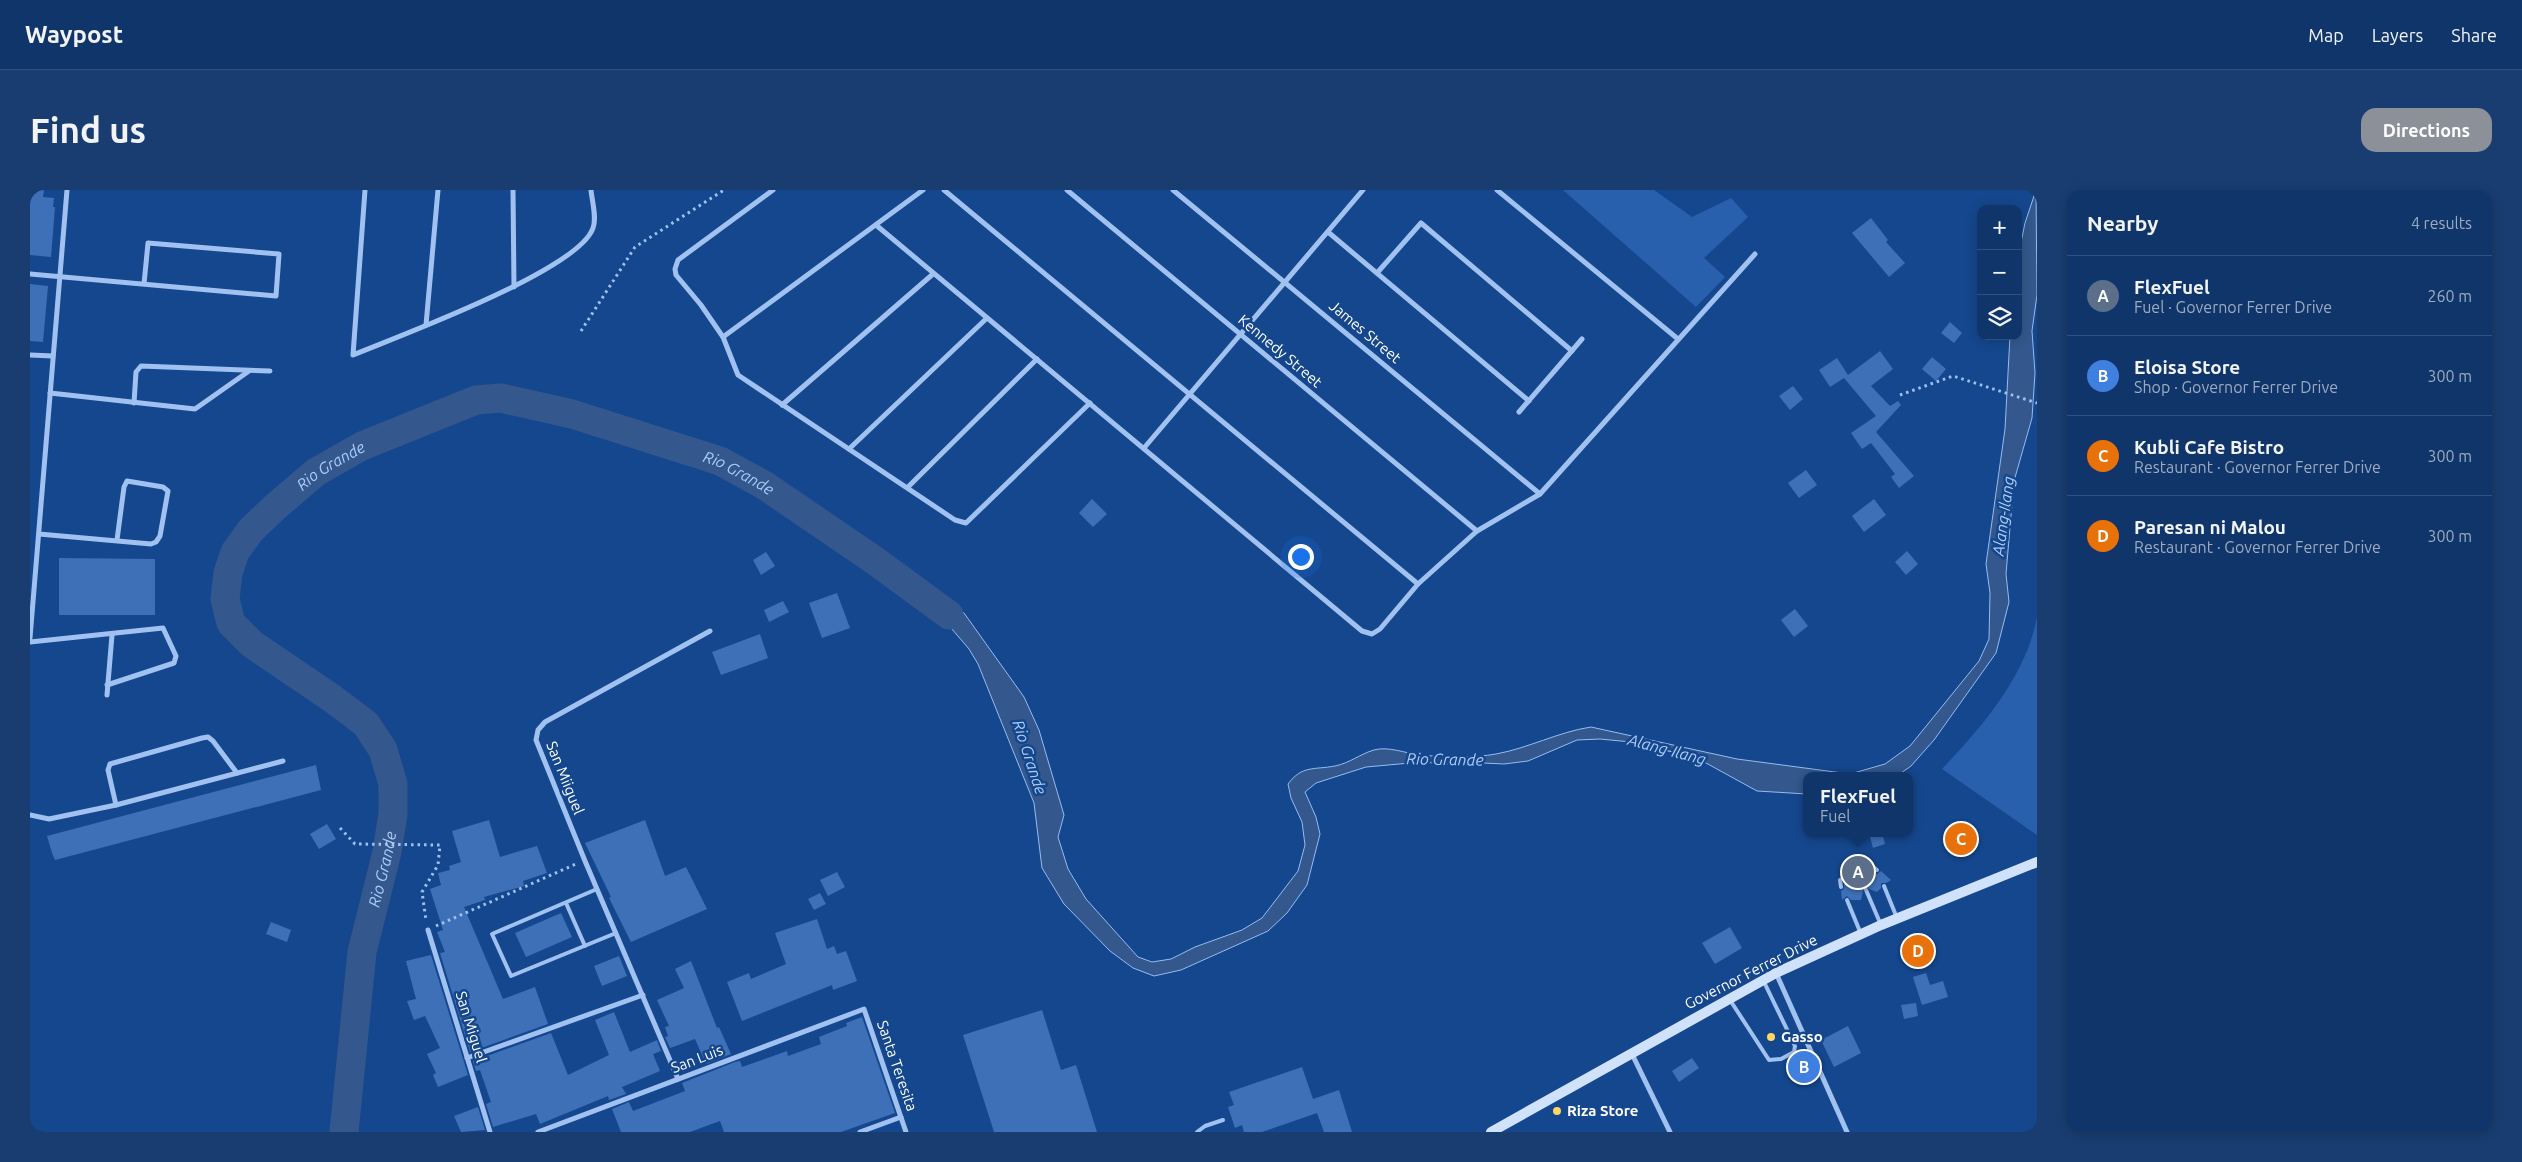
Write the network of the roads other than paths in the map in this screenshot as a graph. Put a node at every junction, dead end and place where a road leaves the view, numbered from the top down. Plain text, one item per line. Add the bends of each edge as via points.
1 (67, 190) edge
2 (366, 190) edge
3 (438, 190) edge
4 (513, 190) edge
5 (592, 190) edge
6 (772, 190) edge
7 (923, 190) edge
8 (944, 190) edge
9 (1067, 190) edge
10 (1173, 190) edge
11 (1363, 190) edge
12 (1497, 190) edge
13 (876, 225) junction
14 (1328, 232) junction
15 (1755, 254) dead end
16 (1377, 273) junction
17 (30, 274) edge
18 (933, 274) junction
19 (60, 277) junction
20 (1285, 282) junction
21 (144, 284) junction
22 (514, 287) junction
23 (987, 318) junction
24 (426, 325) junction
25 (1241, 334) junction
26 (723, 337) junction
27 (1678, 339) junction
28 (1582, 340) dead end
29 (1572, 351) junction
30 (30, 355) edge
31 (54, 356) junction
32 (1037, 359) junction
33 (250, 371) junction
34 (270, 371) dead end
35 (50, 393) junction
36 (1190, 394) junction
37 (1529, 401) junction
38 (134, 403) junction
39 (1090, 403) junction
40 (782, 405) junction
41 (1519, 412) dead end
42 (1144, 448) junction
43 (849, 449) junction
44 (908, 487) junction
45 (1540, 494) junction
46 (1477, 531) junction
47 (39, 534) junction
48 (117, 540) junction
49 (1418, 584) junction
50 (710, 631) dead end
51 (112, 635) junction
52 (30, 640) edge
53 (108, 685) junction
54 (107, 695) dead end
55 (283, 762) dead end
56 (237, 773) junction
57 (116, 804) junction
58 (30, 815) edge
59 (2037, 862) edge
60 (1858, 870) junction
61 (1877, 870) dead end
62 (1861, 878) dead end
63 (1884, 886) dead end
64 (1841, 887) dead end
65 (597, 889) junction
66 (1866, 890) dead end
67 (1847, 900) dead end
68 (566, 903) junction
69 (1897, 918) junction
70 (1881, 925) junction
71 (428, 930) road end
72 (616, 933) junction
73 (1860, 934) junction
74 (585, 946) junction
75 (1776, 974) junction
76 (1763, 980) junction
77 (643, 995) junction
78 (1729, 998) junction
79 (864, 1009) joint
80 (1632, 1053) junction
81 (467, 1058) junction
82 (678, 1079) junction
83 (901, 1117) junction
84 (1223, 1120) dead end
85 (490, 1132) edge
86 (538, 1132) edge
87 (860, 1132) edge
88 (906, 1132) edge
89 (1197, 1132) edge
90 (1491, 1132) edge
91 (1670, 1132) edge
92 (1848, 1132) edge

1 - 19 street
2 - 24 street via 353,355
3 - 24 street
4 - 22 street
5 - 22 street via 594,227 582,246
6 - 26 street via 678,260 676,275
7 - 13 street
8 - 36 street
9 - 25 street, Kennedy Street
10 - 20 street, James Street
11 - 14 street
12 - 27 street
13 - 18 street
13 - 26 street
14 - 16 street
14 - 20 street
15 - 27 street
16 - 29 street via 1421,223
16 - 37 street
17 - 19 street
18 - 23 street
18 - 40 street
19 - 21 street
19 - 31 street
20 - 25 street
20 - 45 street, James Street
21 - 21 street via 276,296 279,254 148,243
22 - 24 street
23 - 32 street
23 - 43 street
25 - 36 street
25 - 46 street, Kennedy Street
26 - 40 street via 738,375
27 - 45 street
28 - 29 street
29 - 37 street
30 - 31 street
31 - 35 street
32 - 39 street
32 - 44 street
33 - 34 street
33 - 38 street via 195,409
33 - 38 street via 141,366 136,372
35 - 38 street
35 - 47 street
36 - 42 street
36 - 49 street
37 - 41 street
39 - 42 street
39 - 44 street via 966,523 955,520
40 - 43 street
42 - 49 street via 1362,631 1372,634 1380,629
43 - 44 street
45 - 46 street
46 - 49 street
47 - 48 street
47 - 52 street
48 - 48 street via 156,542 160,536 168,491 163,487 127,481
50 - 65 street, San Miiguel via 545,722 538,730 536,740
51 - 52 street
51 - 53 street
51 - 53 street via 163,628 176,656 174,663 168,666
53 - 54 street
55 - 56 street
56 - 57 street
56 - 57 street via 213,741 208,737 202,738 110,764 108,770
57 - 58 street via 49,819
59 - 69 main road, Governor Ferrer Drive
60 - 61 lane via 1871,865
60 - 62 lane
60 - 64 lane via 1842,877
63 - 69 lane
65 - 68 lane
65 - 72 street, San Miiguel
66 - 70 lane
67 - 73 lane
68 - 74 lane
68 - 74 lane via 492,934 511,976
69 - 70 main road, Governor Ferrer Drive
70 - 73 main road, Governor Ferrer Drive
71 - 81 street, San Miguel
72 - 74 lane
72 - 77 street, San Miiguel
73 - 75 main road, Governor Ferrer Drive
75 - 76 main road, Governor Ferrer Drive
75 - 92 street
76 - 78 main road, Governor Ferrer Drive
76 - 78 lane via 1795,1046 1794,1052 1781,1059 1769,1060
77 - 81 street
77 - 82 street, San Miiguel
78 - 80 main road, Governor Ferrer Drive
79 - 82 street, San Luis
79 - 83 street, Santa Teresita
80 - 90 main road, Governor Ferrer Drive
80 - 91 street
81 - 85 street, San Miguel
82 - 86 street, San Luis
83 - 87 street
83 - 88 street, Santa Teresita
84 - 89 lane

